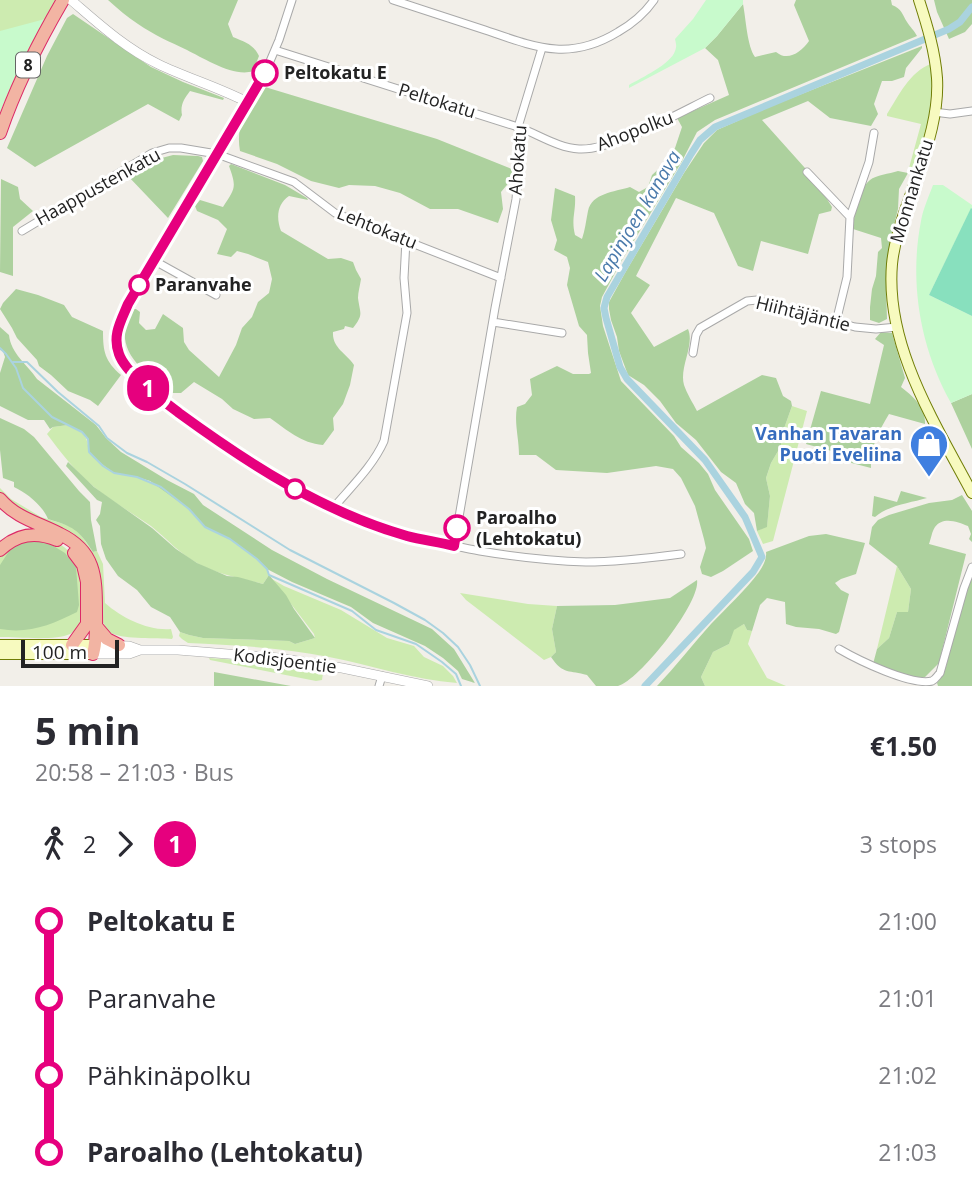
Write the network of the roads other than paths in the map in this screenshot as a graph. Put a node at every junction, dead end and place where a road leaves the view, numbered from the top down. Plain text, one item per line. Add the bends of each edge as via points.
1 (63, 0) edge
2 (71, 0) edge
3 (292, 0) edge
4 (393, 0) edge
5 (654, 0) edge
6 (919, 0) edge
7 (542, 48) junction
8 (275, 50) junction
9 (710, 99) dead end
10 (247, 102) junction
11 (972, 111) edge
12 (934, 112) junction
13 (518, 127) junction
14 (0, 133) edge
15 (874, 133) dead end
16 (217, 154) junction
17 (807, 172) dead end
18 (850, 217) junction
19 (22, 231) dead end
20 (406, 240) junction
21 (153, 260) junction
22 (502, 277) junction
23 (216, 295) dead end
24 (493, 322) junction
25 (836, 322) junction
26 (897, 327) junction
27 (562, 332) dead end
28 (693, 353) dead end
29 (972, 493) edge
30 (0, 499) edge
31 (334, 508) junction
32 (454, 546) junction
33 (0, 550) edge
34 (681, 554) dead end
35 (972, 567) edge
36 (92, 625) junction
37 (0, 645) edge
38 (72, 645) junction
39 (119, 645) junction
40 (93, 648) junction
41 (839, 649) dead end
42 (140, 650) junction
43 (0, 654) edge
44 (382, 676) junction
45 (379, 686) edge
46 (428, 686) edge

1 - 14 highway, 8 via 32,56
2 - 10 street via 133,50
3 - 8 street
4 - 7 street
5 - 7 street via 605,40 568,50
6 - 12 main road, Monnankatu via 937,76
7 - 13 street, Ahokatu
8 - 10 street
8 - 13 street, Peltokatu
9 - 13 street, Ahopolku via 592,148 576,149
10 - 16 street
11 - 12 street
12 - 26 main road, Monnankatu via 895,245 892,286
13 - 22 street, Ahokatu via 516,199
15 - 18 street
16 - 19 street, Haappustenkatu via 181,148 152,153
16 - 20 street, Lehtokatu via 294,182 335,212
16 - 21 street
17 - 18 street
18 - 25 street via 846,277
20 - 22 street, Lehtokatu
20 - 31 street via 407,313 384,441
21 - 23 street
21 - 31 street via 116,331 125,366 158,397 239,456
22 - 24 street
24 - 27 street
24 - 32 street
25 - 26 street, Hiihtäjäntie via 866,329
25 - 28 street, Hiihtäjäntie via 747,300 700,328
26 - 29 main road, Monnankatu via 912,375
30 - 36 highway via 24,518 69,539 87,556 95,577
31 - 32 street via 398,533
32 - 34 street via 574,561
33 - 36 highway via 31,534 54,538 71,549 85,574
35 - 41 street via 935,679 921,682 892,676
36 - 38 highway
36 - 39 highway
36 - 40 highway
37 - 38 main road, Kodisjoentie
38 - 40 main road, Kodisjoentie
39 - 40 street, Kodisjoentie
39 - 42 street, Kodisjoentie
40 - 42 street, Kodisjoentie via 129,654
40 - 43 main road, Kodisjoentie
42 - 44 street, Kodisjoentie via 278,658
44 - 45 street
44 - 46 street, Kodisjoentie

